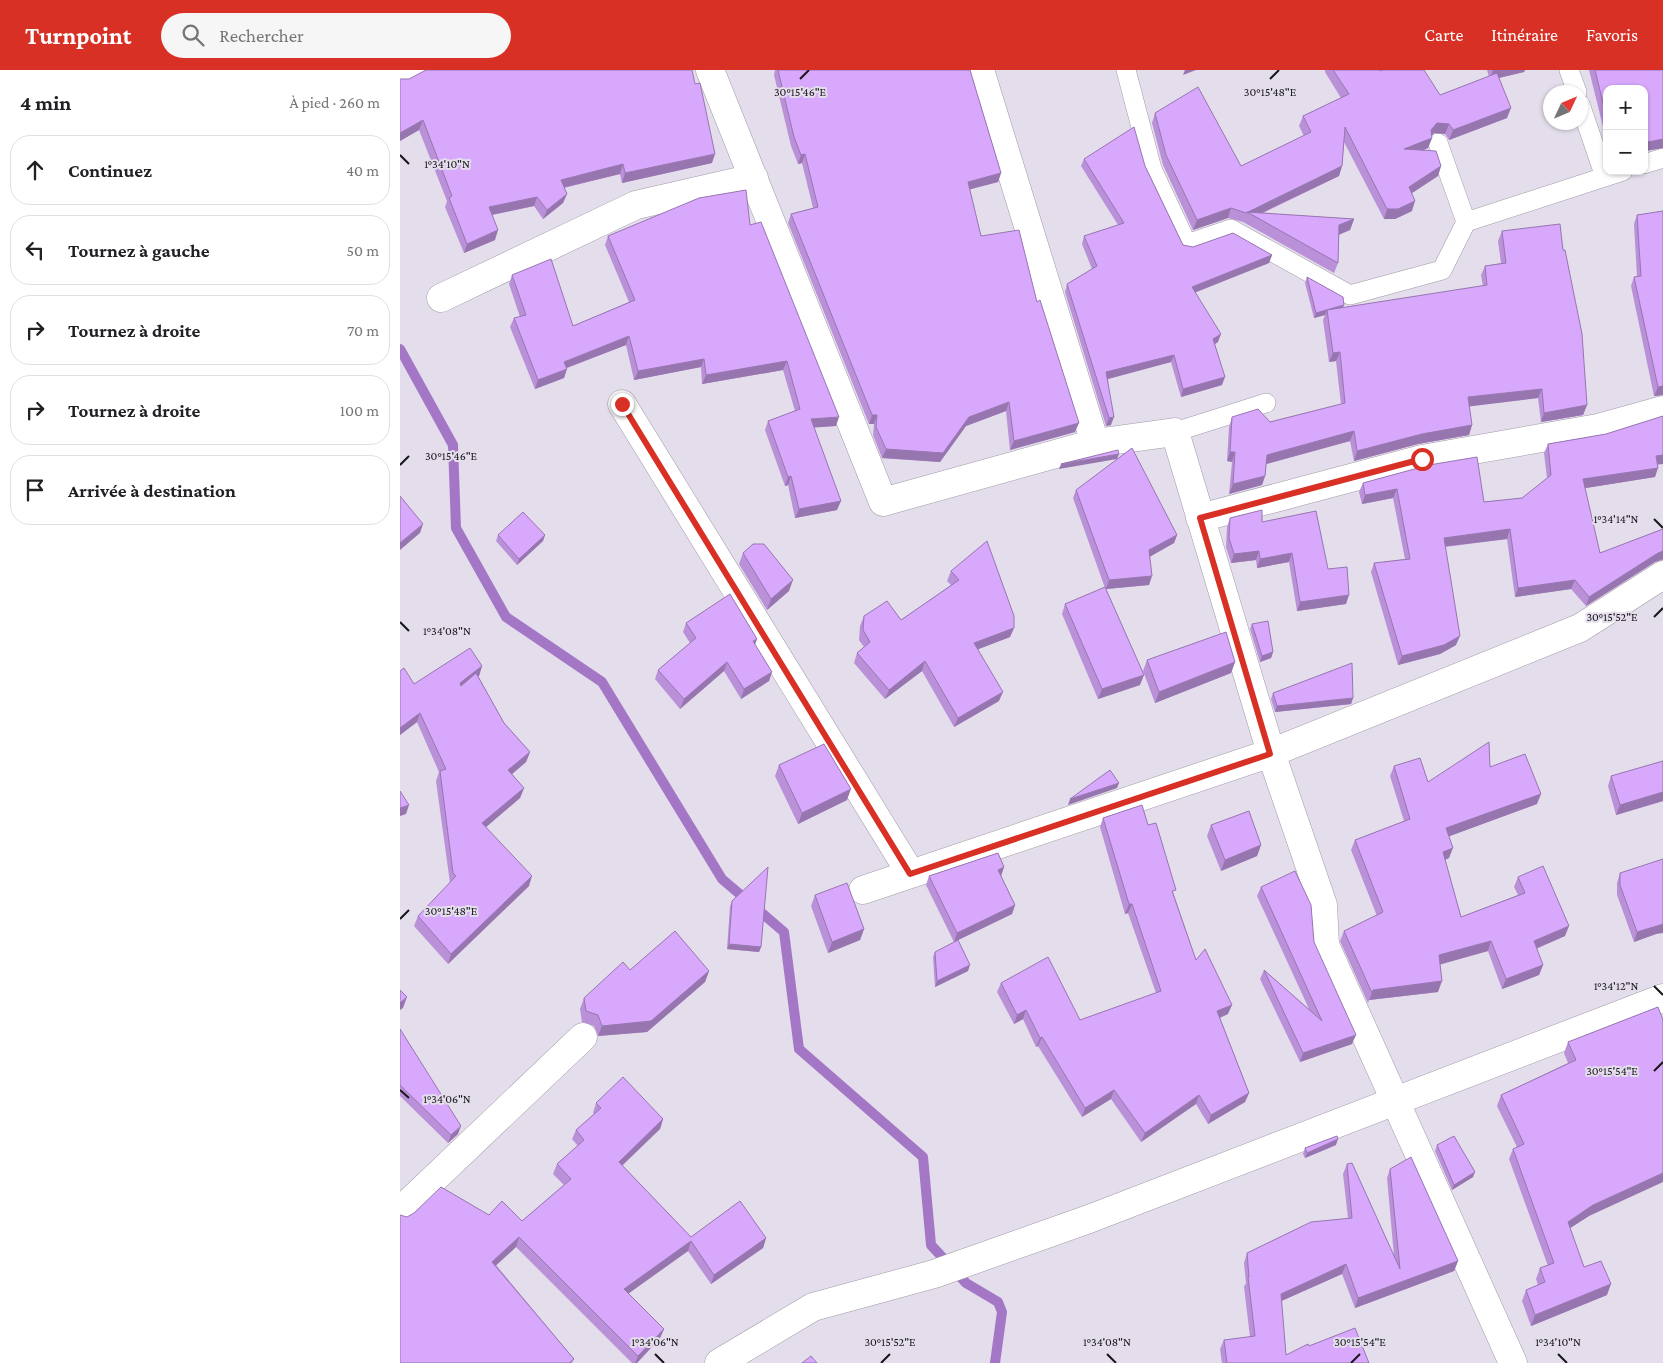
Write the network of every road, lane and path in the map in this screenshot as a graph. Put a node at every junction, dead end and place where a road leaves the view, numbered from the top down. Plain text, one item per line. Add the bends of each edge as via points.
1 (410, 70) edge
2 (710, 70) edge
3 (980, 70) edge
4 (1126, 70) edge
5 (1569, 70) edge
6 (400, 74) edge
7 (1574, 85) edge
8 (1588, 120) edge
9 (1438, 143) dead end
10 (1603, 151) edge
11 (1663, 158) edge
12 (1648, 163) edge
13 (1611, 175) edge
14 (754, 178) junction
15 (1466, 222) junction
16 (442, 298) dead end
17 (1266, 403) dead end
18 (622, 404) dead end
19 (1663, 410) edge
20 (1175, 432) junction
21 (1095, 443) junction
22 (1200, 518) junction
23 (1663, 575) edge
24 (1270, 754) junction
25 (910, 874) junction
26 (863, 890) dead end
27 (1663, 998) edge
28 (583, 1038) dead end
29 (1394, 1101) junction
30 (400, 1210) edge
31 (719, 1363) edge
32 (1513, 1363) edge

1 - 6 street
2 - 14 street
3 - 21 street
4 - 15 lane via 1152,169 1187,244 1231,229 1350,295 1442,270
5 - 7 lane
8 - 10 lane
9 - 15 lane
11 - 12 lane
13 - 15 lane
14 - 16 street via 636,205
14 - 21 street via 883,502
17 - 20 lane
18 - 25 street
19 - 22 street via 1598,428 1422,459
20 - 21 street
20 - 22 street
22 - 24 street
23 - 24 street via 1580,628
24 - 25 street
24 - 29 street via 1323,905 1325,944
25 - 26 street
27 - 29 street
28 - 30 street
29 - 31 street via 1089,1219 934,1274 813,1307
29 - 32 street

